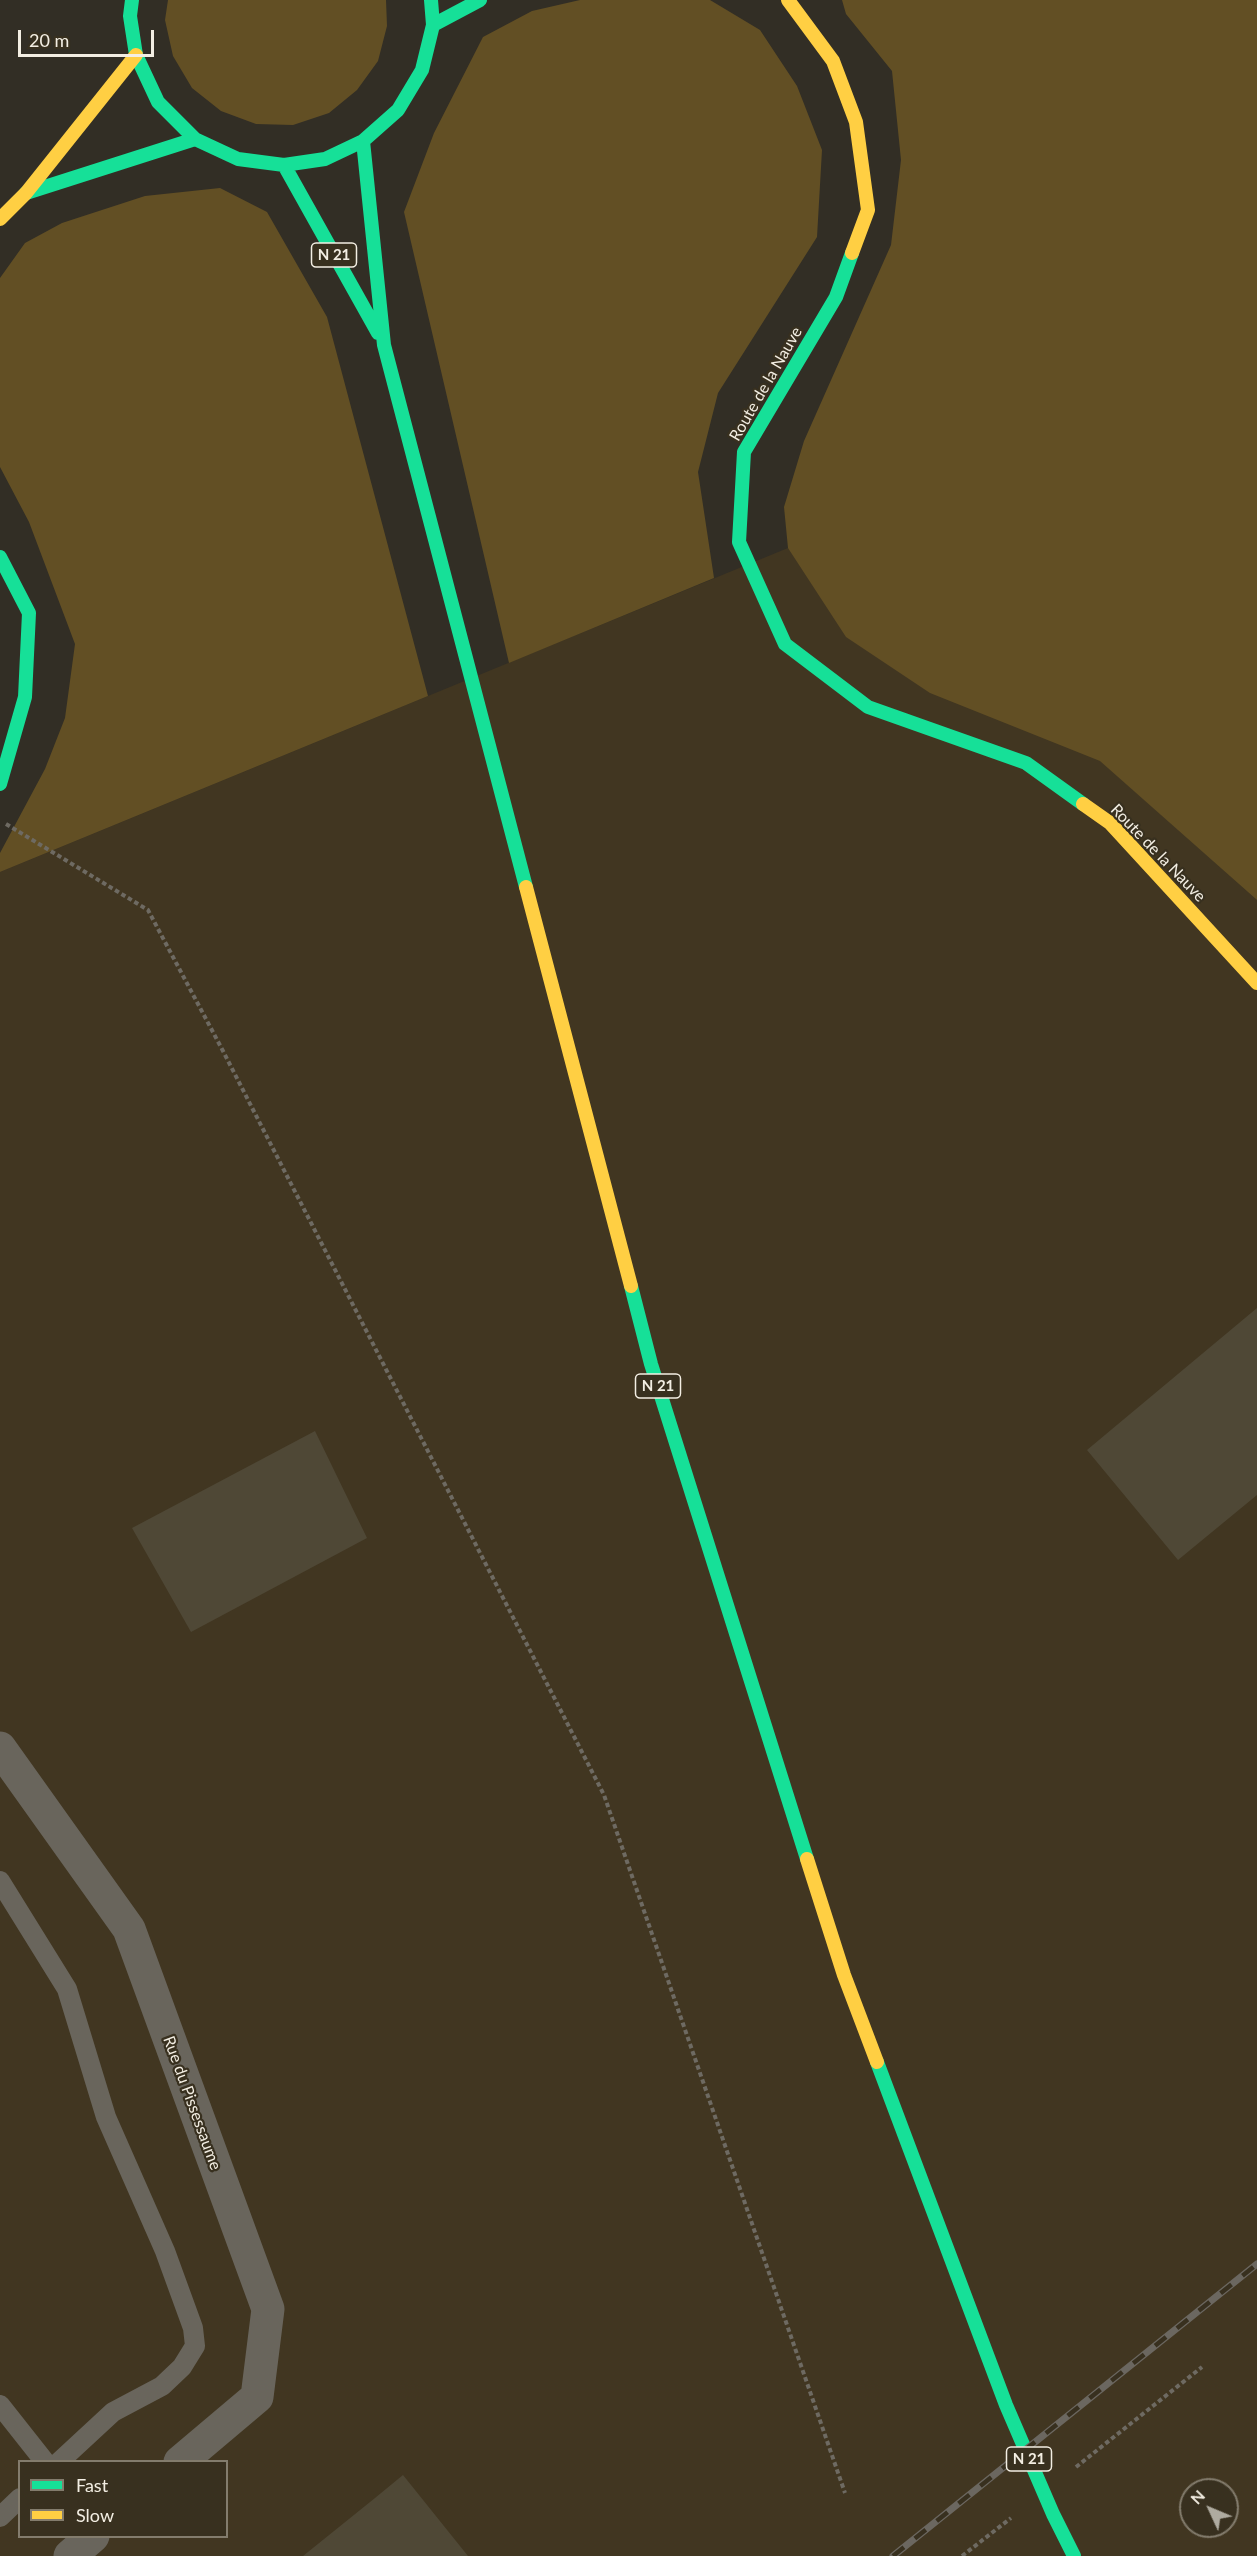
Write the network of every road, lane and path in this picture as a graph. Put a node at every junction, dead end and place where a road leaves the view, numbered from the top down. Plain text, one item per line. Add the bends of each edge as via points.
1 (132, 0) edge
2 (431, 0) edge
3 (480, 0) edge
4 (788, 0) edge
5 (433, 25) junction
6 (136, 55) junction
7 (195, 139) junction
8 (363, 141) junction
9 (284, 165) junction
10 (26, 193) junction
11 (0, 219) edge
12 (384, 345) junction
13 (0, 557) edge
14 (0, 784) edge
15 (0, 820) edge
16 (1257, 983) edge
17 (0, 1748) edge
18 (0, 1881) edge
19 (1202, 2367) dead end
20 (0, 2405) edge
21 (43, 2460) edge
22 (61, 2460) edge
23 (182, 2460) edge
24 (1073, 2469) dead end
25 (845, 2493) dead end
26 (18, 2500) edge
27 (1018, 2512) dead end
28 (0, 2517) edge
29 (91, 2538) edge
30 (70, 2556) edge
31 (962, 2556) edge
32 (1074, 2556) edge

1 - 6 main road via 130,16
2 - 5 main road
3 - 5 main road
4 - 16 main road, Route de la Nauve via 836,71 855,122 868,210 836,297 744,452 739,542 785,644 868,707 1026,763 1110,823
5 - 8 main road via 422,70 398,110
6 - 7 main road via 158,102
6 - 10 main road
7 - 9 main road via 238,159
7 - 10 main road
8 - 9 main road via 325,159
8 - 12 main road, N 21
9 - 12 main road, N 21
10 - 11 main road
12 - 32 main road, N 21 via 651,1364 844,1975 1006,2405
13 - 14 main road via 30,613 25,697
15 - 25 path via 148,910 604,1795
17 - 23 street, Rue du Pissessaume via 129,1929 268,2309 257,2397
18 - 22 lane via 67,1989 106,2117 165,2251 193,2328 195,2346 183,2367 162,2386 113,2412
19 - 24 path
20 - 21 lane
26 - 28 lane
27 - 31 path
29 - 30 street

